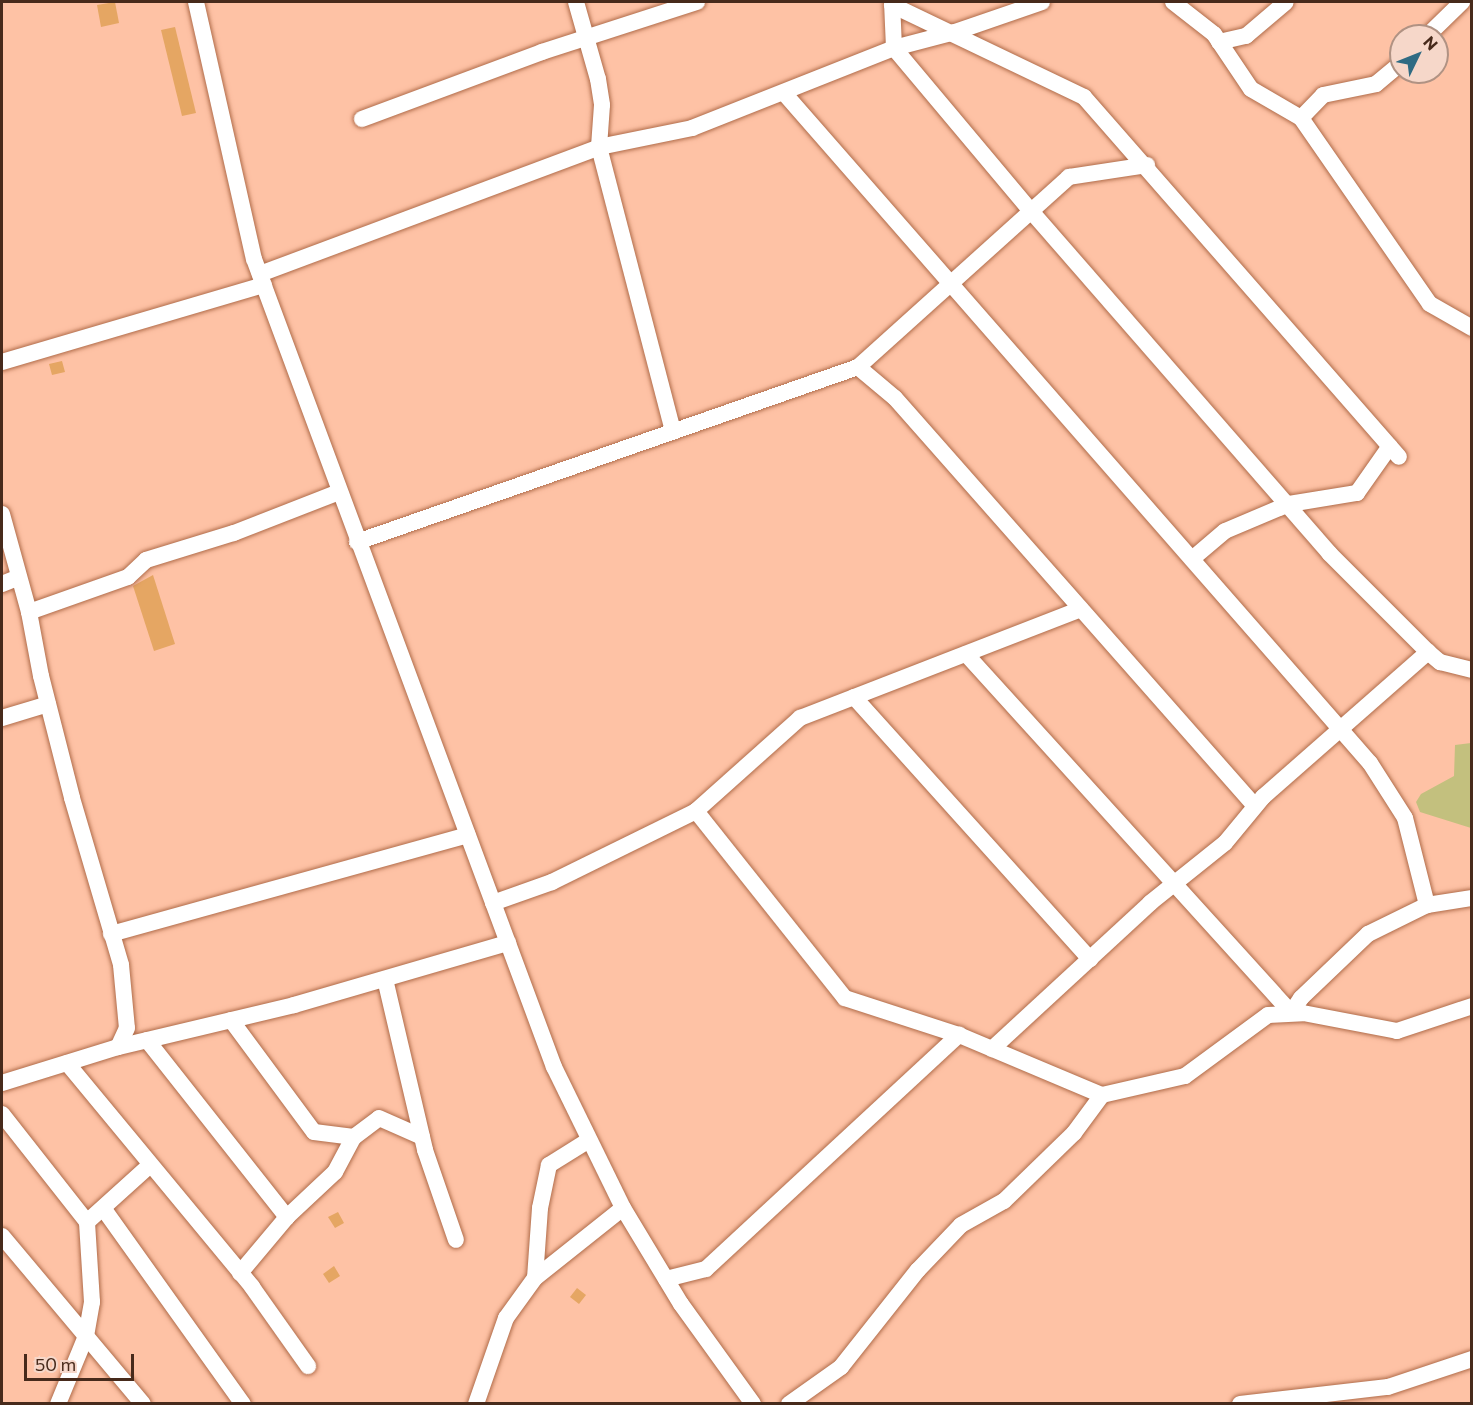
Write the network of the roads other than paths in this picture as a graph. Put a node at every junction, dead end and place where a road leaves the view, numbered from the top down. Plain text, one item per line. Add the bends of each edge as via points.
1 (196, 2) edge
2 (576, 2) edge
3 (697, 2) edge
4 (1042, 2) edge
5 (1173, 2) edge
6 (1286, 2) edge
7 (1462, 2) edge
8 (892, 3) edge
9 (1439, 24) edge
10 (956, 32) junction
11 (586, 37) junction
12 (1219, 42) junction
13 (894, 48) junction
14 (1389, 73) edge
15 (784, 93) junction
16 (1301, 118) junction
17 (362, 119) dead end
18 (599, 147) junction
19 (1147, 165) junction
20 (1031, 211) junction
21 (262, 280) junction
22 (951, 284) junction
23 (1472, 328) edge
24 (2, 362) edge
25 (858, 367) junction
26 (673, 432) junction
27 (339, 492) junction
28 (1289, 504) junction
29 (2, 514) edge
30 (357, 542) junction
31 (1192, 559) junction
32 (19, 578) junction
33 (2, 584) edge
34 (1081, 609) junction
35 (29, 612) junction
36 (1428, 652) junction
37 (966, 654) junction
38 (1472, 670) edge
39 (854, 697) junction
40 (48, 704) junction
41 (2, 718) edge
42 (1340, 729) junction
43 (1255, 806) junction
44 (696, 811) junction
45 (467, 835) junction
46 (1173, 884) junction
47 (1472, 898) edge
48 (493, 903) junction
49 (1427, 905) junction
50 (111, 934) junction
51 (508, 943) junction
52 (1090, 959) junction
53 (384, 979) junction
54 (1472, 1006) edge
55 (1291, 1013) junction
56 (231, 1020) junction
57 (959, 1035) junction
58 (147, 1040) junction
59 (118, 1047) junction
60 (992, 1049) junction
61 (68, 1063) junction
62 (2, 1083) edge
63 (1102, 1095) junction
64 (2, 1114) edge
65 (354, 1137) junction
66 (422, 1137) junction
67 (589, 1140) junction
68 (150, 1165) junction
69 (102, 1208) junction
70 (623, 1208) junction
71 (287, 1217) junction
72 (87, 1222) junction
73 (2, 1236) edge
74 (456, 1240) dead end
75 (240, 1273) junction
76 (535, 1278) junction
77 (666, 1279) junction
78 (86, 1336) junction
79 (1472, 1359) edge
80 (308, 1366) dead end
81 (58, 1404) edge
82 (143, 1404) edge
83 (243, 1404) edge
84 (476, 1404) edge
85 (753, 1404) edge
86 (789, 1404) edge
87 (1240, 1404) edge

1 - 21 street
2 - 11 street
3 - 11 street
4 - 10 street
5 - 12 street
6 - 12 street via 1246,36
7 - 9 street
8 - 10 street
8 - 13 street
10 - 13 street
10 - 19 street via 1084,97
11 - 17 street
11 - 18 street via 602,105
12 - 16 street via 1251,89
13 - 15 street
13 - 20 street
14 - 16 street via 1376,84 1323,95
15 - 18 street via 692,128
15 - 22 street
16 - 23 street via 1430,304
18 - 21 street
18 - 26 street
19 - 20 street via 1069,177
19 - 28 street via 1395,452 1357,493
20 - 22 street
20 - 28 street
21 - 24 street
21 - 27 street
22 - 25 street
22 - 31 street
25 - 26 street
25 - 34 street via 895,398
26 - 30 street
27 - 30 street
27 - 35 street via 226,536 146,560 128,577
28 - 31 street via 1225,531
28 - 36 street via 1329,553
29 - 32 street
30 - 45 street
31 - 42 street
32 - 33 street
32 - 35 street
34 - 37 street
34 - 43 street
35 - 40 street
36 - 38 street via 1440,662
36 - 42 street
37 - 39 street
37 - 46 street
39 - 44 street via 800,718
39 - 52 street
40 - 41 street
40 - 50 street
42 - 43 street
42 - 49 street via 1370,763 1405,818
43 - 46 street via 1225,843
44 - 48 street via 552,882
44 - 57 street via 845,998
45 - 48 street
45 - 50 street
46 - 52 street
46 - 55 street
47 - 49 street
48 - 51 street
49 - 55 street via 1368,934 1301,998
50 - 59 street via 127,1010 127,1028
51 - 53 street
51 - 67 street via 554,1067
52 - 60 street
53 - 56 street
53 - 66 street
54 - 55 street via 1397,1031
55 - 63 street via 1268,1014 1185,1076
56 - 58 street
56 - 65 street via 314,1132
57 - 60 street
57 - 77 street via 706,1269
58 - 59 street
58 - 71 street
59 - 61 street
60 - 63 street
61 - 62 street
61 - 68 street
63 - 86 street via 1074,1133 1004,1201 961,1225 918,1270 841,1367
64 - 72 street
65 - 66 street via 379,1118
65 - 71 street via 335,1172
66 - 74 street
67 - 70 street
67 - 76 street via 549,1166 540,1208
68 - 69 street
68 - 75 street
69 - 72 street
69 - 83 street
70 - 76 street
70 - 77 street
71 - 75 street
72 - 78 street via 92,1302
73 - 78 street
75 - 80 street
76 - 84 street via 506,1318
77 - 85 street
78 - 81 street
78 - 82 street
79 - 87 street via 1388,1387

